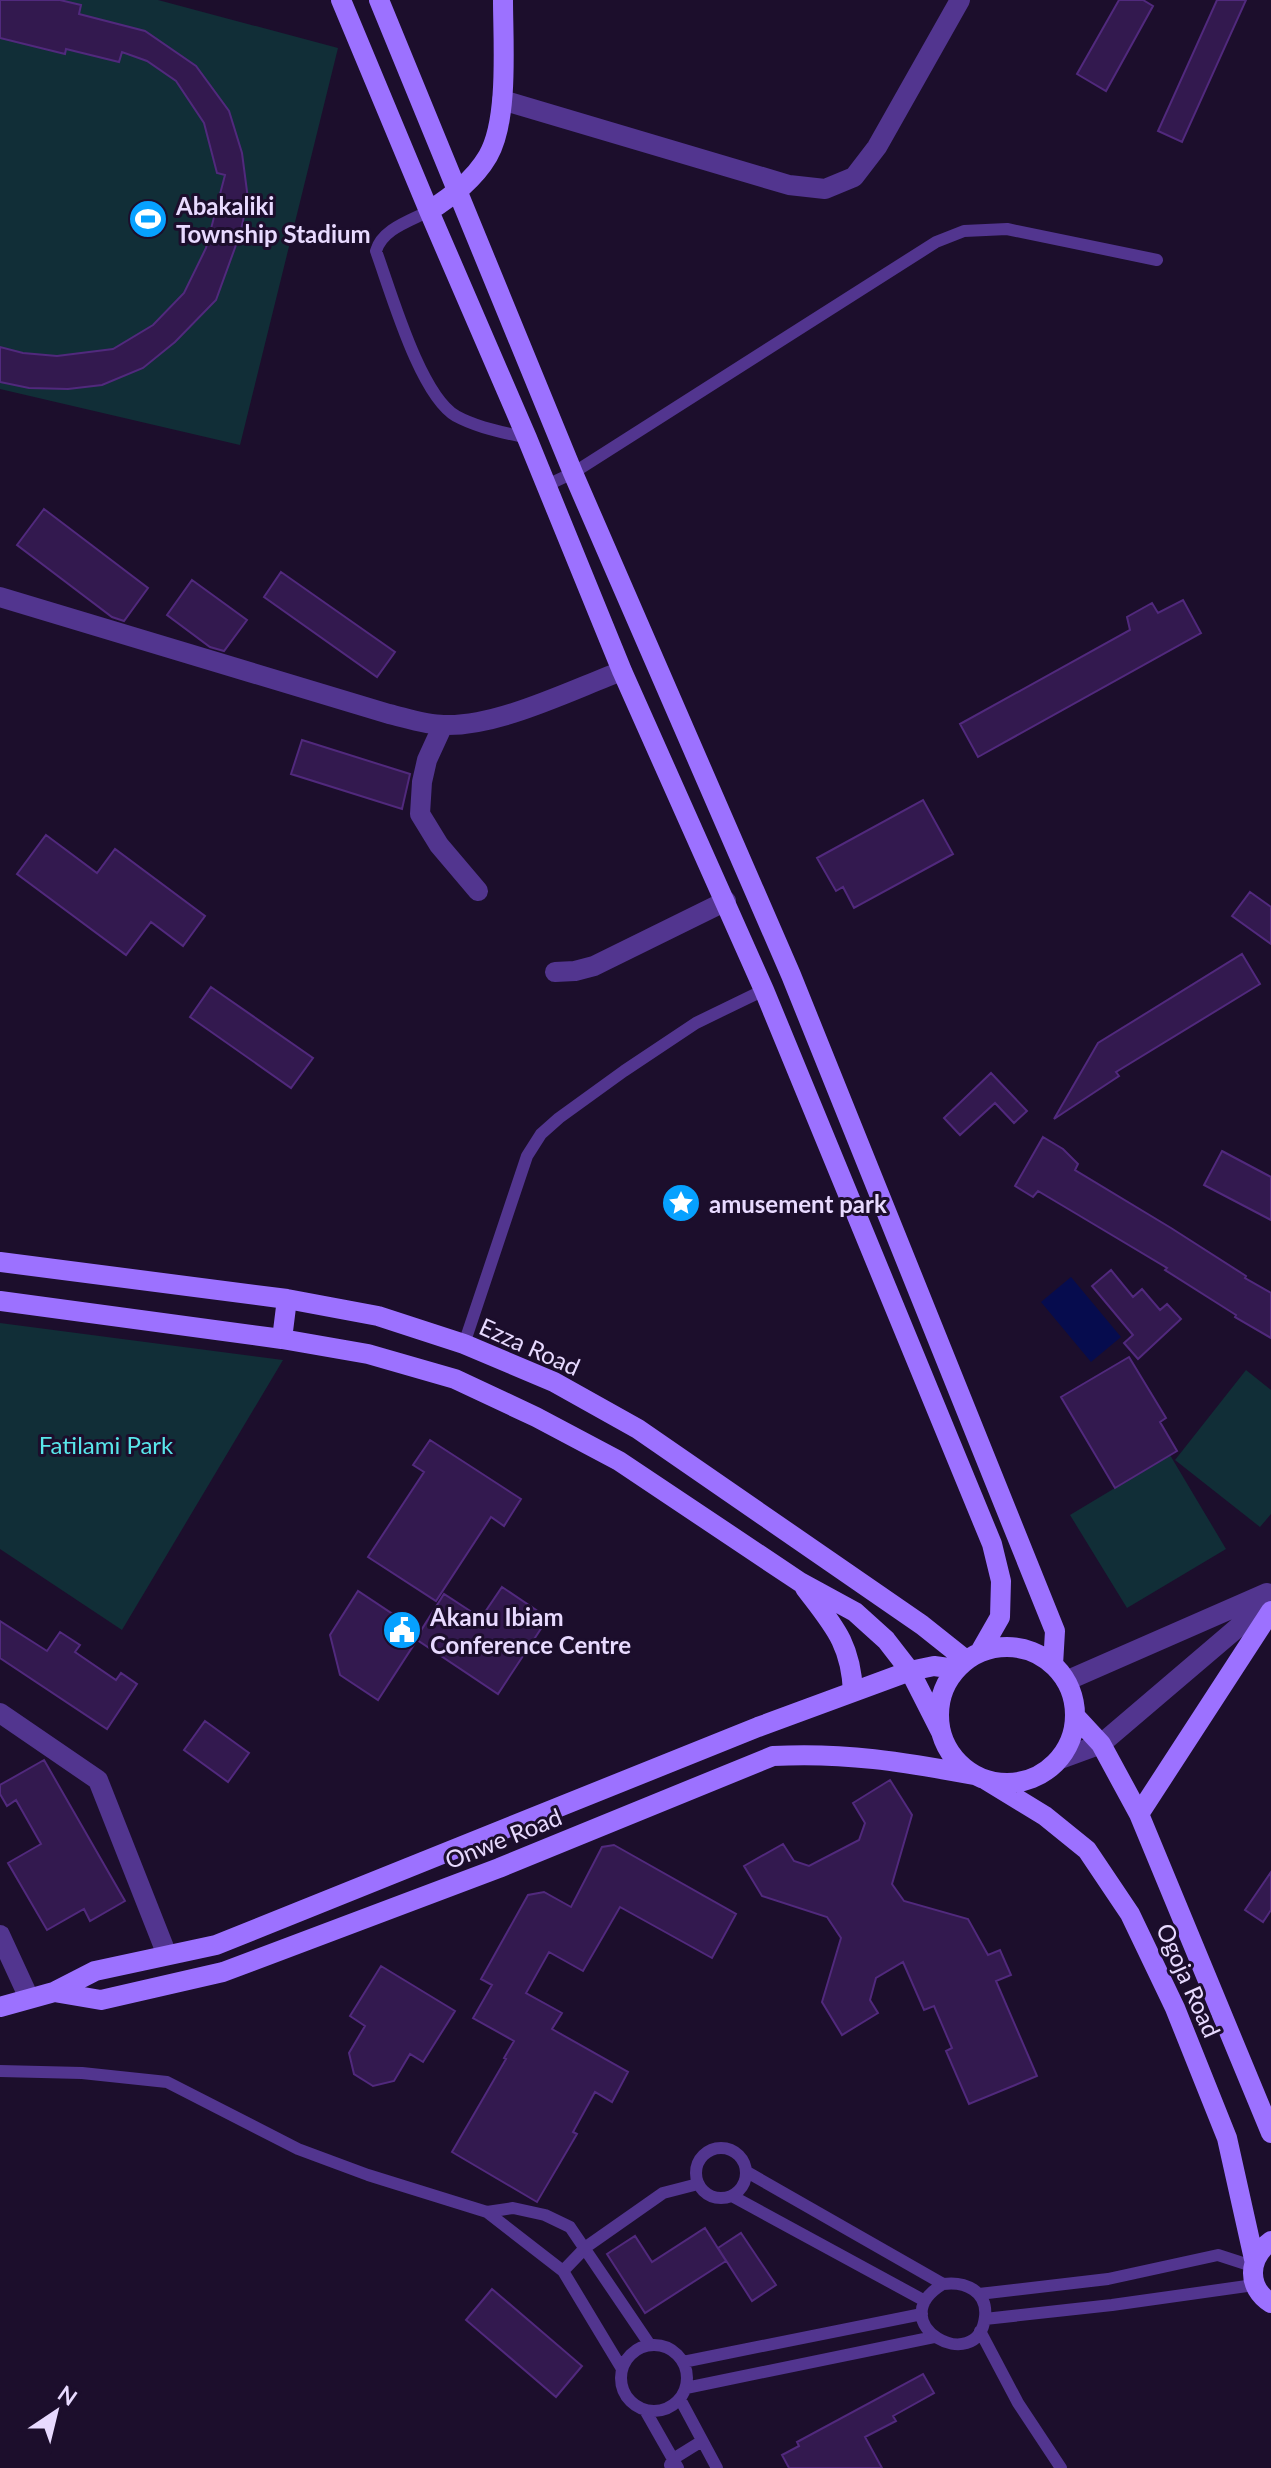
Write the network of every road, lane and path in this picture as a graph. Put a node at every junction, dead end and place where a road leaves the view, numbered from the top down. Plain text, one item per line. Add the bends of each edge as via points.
1 (341, 0) edge
2 (379, 0) edge
3 (503, 0) edge
4 (960, 0) edge
5 (502, 100) junction
6 (458, 192) junction
7 (429, 211) junction
8 (1157, 260) dead end
9 (527, 438) junction
10 (573, 473) junction
11 (545, 486) junction
12 (0, 597) edge
13 (622, 671) junction
14 (443, 725) junction
15 (478, 891) dead end
16 (726, 901) junction
17 (555, 972) dead end
18 (764, 990) junction
19 (0, 1262) edge
20 (287, 1299) junction
21 (0, 1301) edge
22 (282, 1339) junction
23 (464, 1344) junction
24 (800, 1582) junction
25 (1271, 1591) edge
26 (1271, 1599) edge
27 (1271, 1611) edge
28 (967, 1661) junction
29 (910, 1671) junction
30 (1059, 1673) junction
31 (853, 1692) junction
32 (0, 1713) edge
33 (1076, 1717) junction
34 (941, 1732) junction
35 (1101, 1744) junction
36 (1060, 1759) junction
37 (980, 1778) junction
38 (1139, 1814) junction
39 (487, 1837) junction
40 (499, 1868) junction
41 (0, 1935) edge
42 (167, 1955) junction
43 (54, 1992) junction
44 (29, 1998) junction
45 (0, 2007) edge
46 (0, 2071) edge
47 (1271, 2133) edge
48 (747, 2172) junction
49 (698, 2184) junction
50 (732, 2196) junction
51 (487, 2212) junction
52 (1271, 2241) edge
53 (586, 2247) junction
54 (1151, 2270) junction
55 (563, 2271) junction
56 (943, 2284) junction
57 (1260, 2285) edge
58 (979, 2294) junction
59 (1156, 2298) junction
60 (924, 2308) junction
61 (983, 2325) junction
62 (826, 2333) junction
63 (934, 2337) junction
64 (650, 2345) junction
65 (830, 2357) junction
66 (683, 2362) junction
67 (622, 2369) junction
68 (683, 2393) junction
69 (645, 2410) junction
70 (702, 2441) junction
71 (673, 2465) edge
72 (717, 2468) edge
73 (1061, 2468) edge

1 - 7 main road
2 - 6 main road
3 - 5 main road
4 - 5 street via 877,147 854,177 825,189 789,185
5 - 6 main road via 489,155
6 - 7 main road
6 - 10 main road
7 - 9 main road
7 - 9 lane via 384,235 376,251 406,335 433,392 454,415
8 - 10 lane via 1007,229 964,231 936,242
9 - 11 main road
10 - 11 lane
10 - 30 main road via 791,975 1055,1631
11 - 13 main road
12 - 14 street via 389,714
13 - 14 street via 508,714
13 - 16 main road
14 - 15 street via 427,760 420,814
16 - 17 street via 594,966
16 - 18 main road
18 - 23 lane via 696,1023 541,1134 527,1156
18 - 28 main road via 992,1544 1001,1581 1000,1617
19 - 20 main road, Ezza Road
20 - 22 main road
20 - 23 main road, Ezza Road via 378,1316
21 - 22 main road
22 - 24 main road via 368,1354 455,1379 619,1461
23 - 28 main road, Ezza Road via 554,1382 638,1429
24 - 29 main road via 855,1612
24 - 31 main road via 842,1638
25 - 30 street
26 - 35 street
27 - 38 main road
28 - 29 main road, Onwe Road
28 - 30 main road via 999,1647 1018,1648 1037,1654
28 - 34 main road via 944,1688
29 - 31 main road, Onwe Road
29 - 34 main road
30 - 33 main road via 1074,1699
31 - 39 main road, Onwe Road
32 - 42 street via 98,1780
33 - 35 main road, Ogoja Road
33 - 36 main road
34 - 37 main road via 960,1765
35 - 36 street
35 - 38 main road, Ogoja Road
36 - 37 main road via 1041,1775 1018,1783
37 - 40 main road, Onwe Road via 892,1760 773,1756
37 - 57 main road, Ogoja Road via 1045,1816 1087,1850 1130,1914 1227,2138
38 - 47 main road, Ogoja Road
39 - 40 main road
39 - 42 main road, Onwe Road via 216,1945
40 - 43 main road, Onwe Road via 223,1972 101,2000
41 - 44 street
42 - 43 main road, Onwe Road via 95,1971
43 - 44 main road, Onwe Road
44 - 45 main road, Onwe Road
46 - 51 lane via 167,2082 298,2149
48 - 49 lane via 730,2149 710,2150 697,2165
48 - 50 lane
48 - 56 lane
49 - 50 lane via 713,2197
49 - 53 lane via 663,2193
50 - 60 lane
51 - 53 lane via 513,2208 545,2215 570,2227
51 - 55 lane
52 - 57 main road via 1260,2249
53 - 55 lane
53 - 64 lane
54 - 57 lane via 1218,2255
54 - 58 lane
54 - 59 lane
55 - 67 lane
56 - 58 lane via 956,2282
56 - 60 lane via 932,2291
57 - 59 lane
58 - 61 lane via 985,2306
59 - 61 lane
60 - 62 lane
60 - 63 lane via 926,2327
61 - 63 lane via 971,2340 958,2345
61 - 73 lane via 1018,2403
62 - 65 lane
62 - 66 lane
63 - 65 lane
64 - 66 lane via 675,2352
64 - 67 lane via 628,2357
65 - 68 lane
66 - 68 lane
67 - 69 lane via 625,2394
68 - 69 lane via 671,2408
68 - 70 lane
69 - 71 lane
70 - 71 lane
70 - 72 lane

